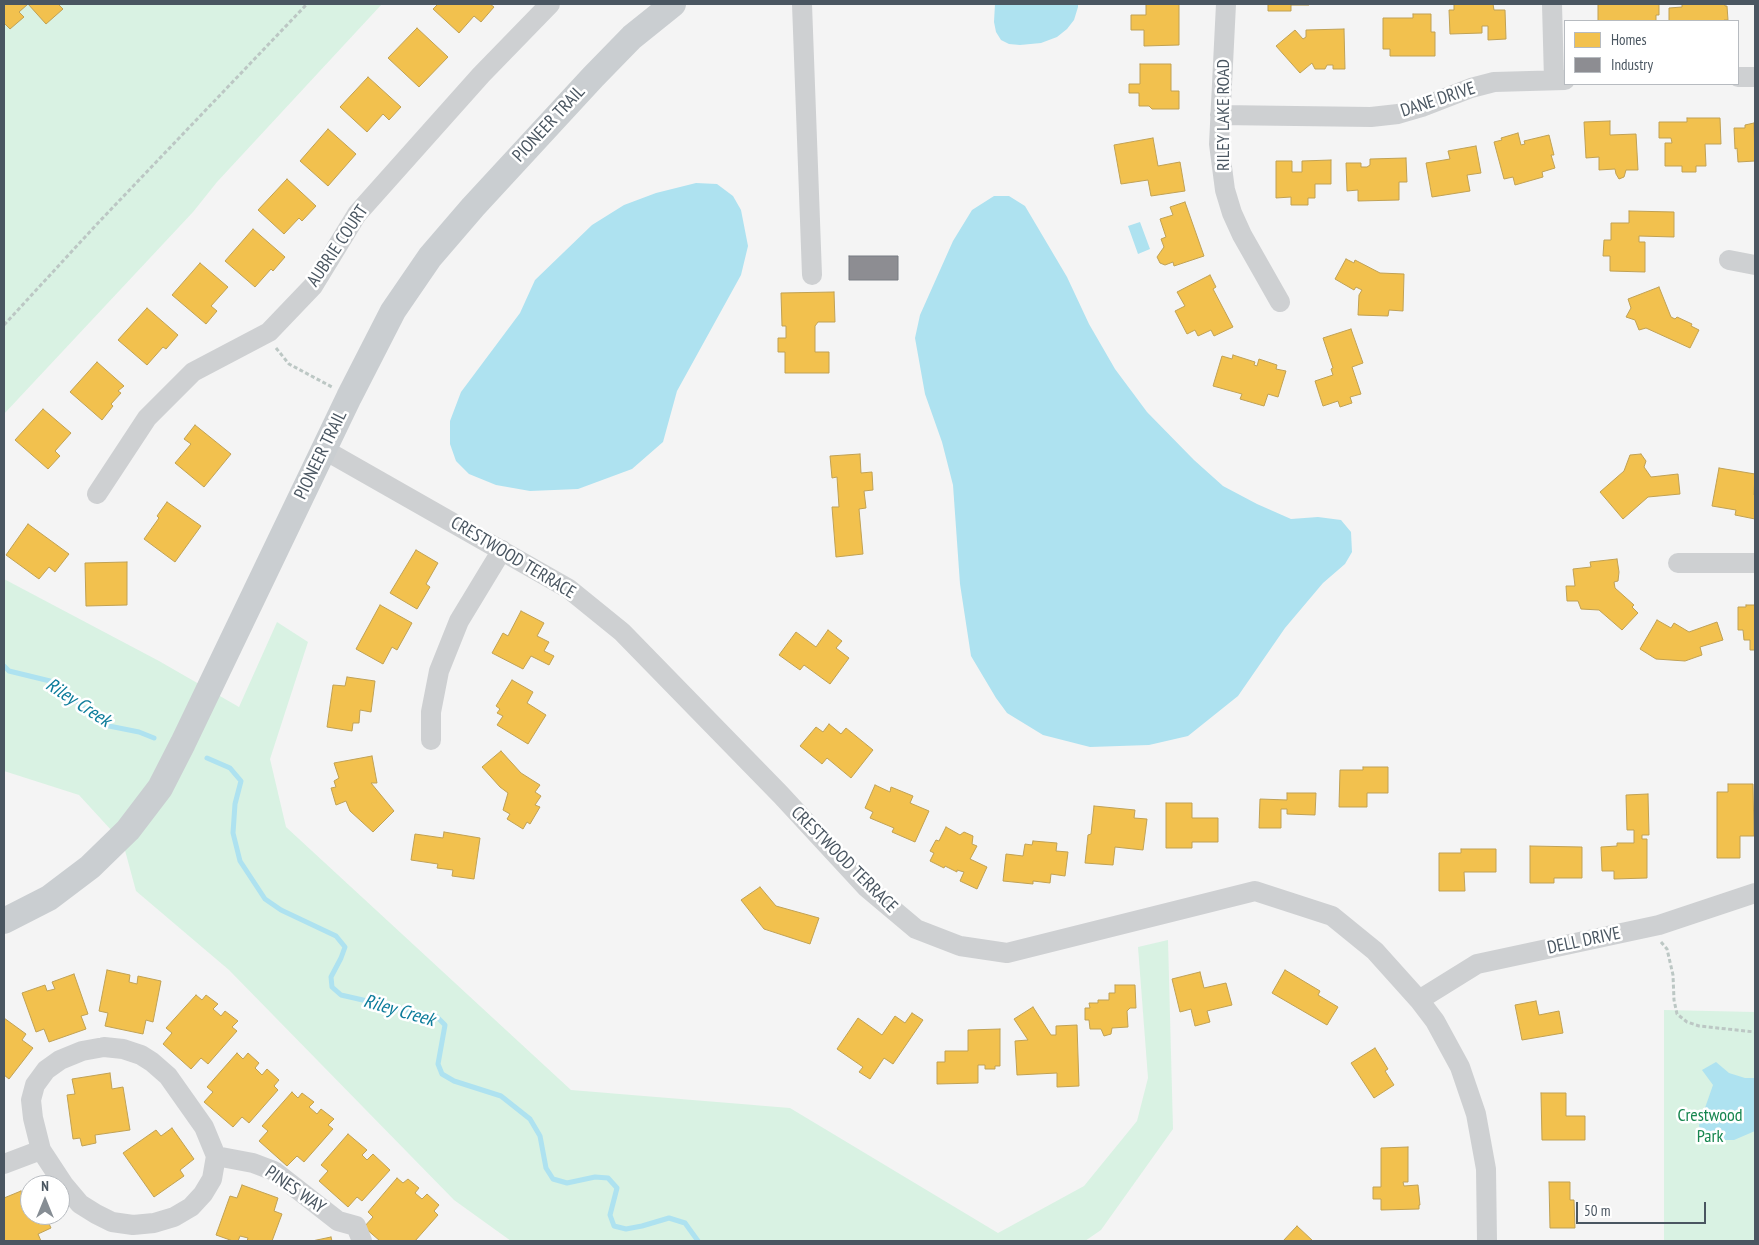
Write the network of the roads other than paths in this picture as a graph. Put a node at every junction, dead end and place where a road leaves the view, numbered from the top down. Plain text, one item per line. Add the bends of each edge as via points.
1 (550, 4) edge
2 (673, 4) edge
3 (802, 4) edge
4 (1226, 4) edge
5 (1552, 4) edge
6 (1755, 76) edge
7 (1739, 77) edge
8 (1560, 80) edge
9 (1220, 115) junction
10 (1728, 260) dead end
11 (1755, 266) edge
12 (812, 274) dead end
13 (1280, 302) dead end
14 (323, 450) junction
15 (97, 494) dead end
16 (502, 550) junction
17 (1678, 563) dead end
18 (1755, 563) edge
19 (431, 740) dead end
20 (1755, 893) edge
21 (4, 921) edge
22 (1419, 1000) junction
23 (41, 1150) junction
24 (216, 1156) junction
25 (4, 1164) edge
26 (362, 1241) edge
27 (1487, 1241) edge

1 - 15 street, AUBRIE COURT via 481,75 356,214 313,286 269,332 193,372 147,418
2 - 14 main road, PIONEER TRAIL via 632,37 593,77 430,257 393,311
3 - 12 street
4 - 9 street, RILEY LAKE ROAD
5 - 8 street
6 - 7 street
8 - 9 street, DANE DRIVE via 1494,82 1398,114 1371,117
9 - 13 street, RILEY LAKE ROAD via 1221,168 1230,206 1242,235
10 - 11 street
14 - 16 street, CRESTWOOD TERRACE
14 - 21 main road, PIONEER TRAIL via 160,788 128,830 90,867 49,898
16 - 19 street via 459,621 439,671 431,712
16 - 22 street, CRESTWOOD TERRACE via 569,589 622,632 866,887 916,929 960,946 1007,953 1255,891 1332,916 1375,951
17 - 18 street
20 - 22 street, DELL DRIVE via 1659,925 1477,964
22 - 27 street, CRESTWOOD TERRACE via 1435,1021 1460,1066 1476,1114 1486,1169
23 - 24 street via 80,1204 112,1222 133,1225 154,1224 191,1207 212,1179
23 - 24 street via 31,1100 35,1084 60,1060 104,1047 141,1055 168,1076 204,1127
23 - 25 street
24 - 26 street, PINES WAY via 253,1162 274,1171 338,1221 356,1226

